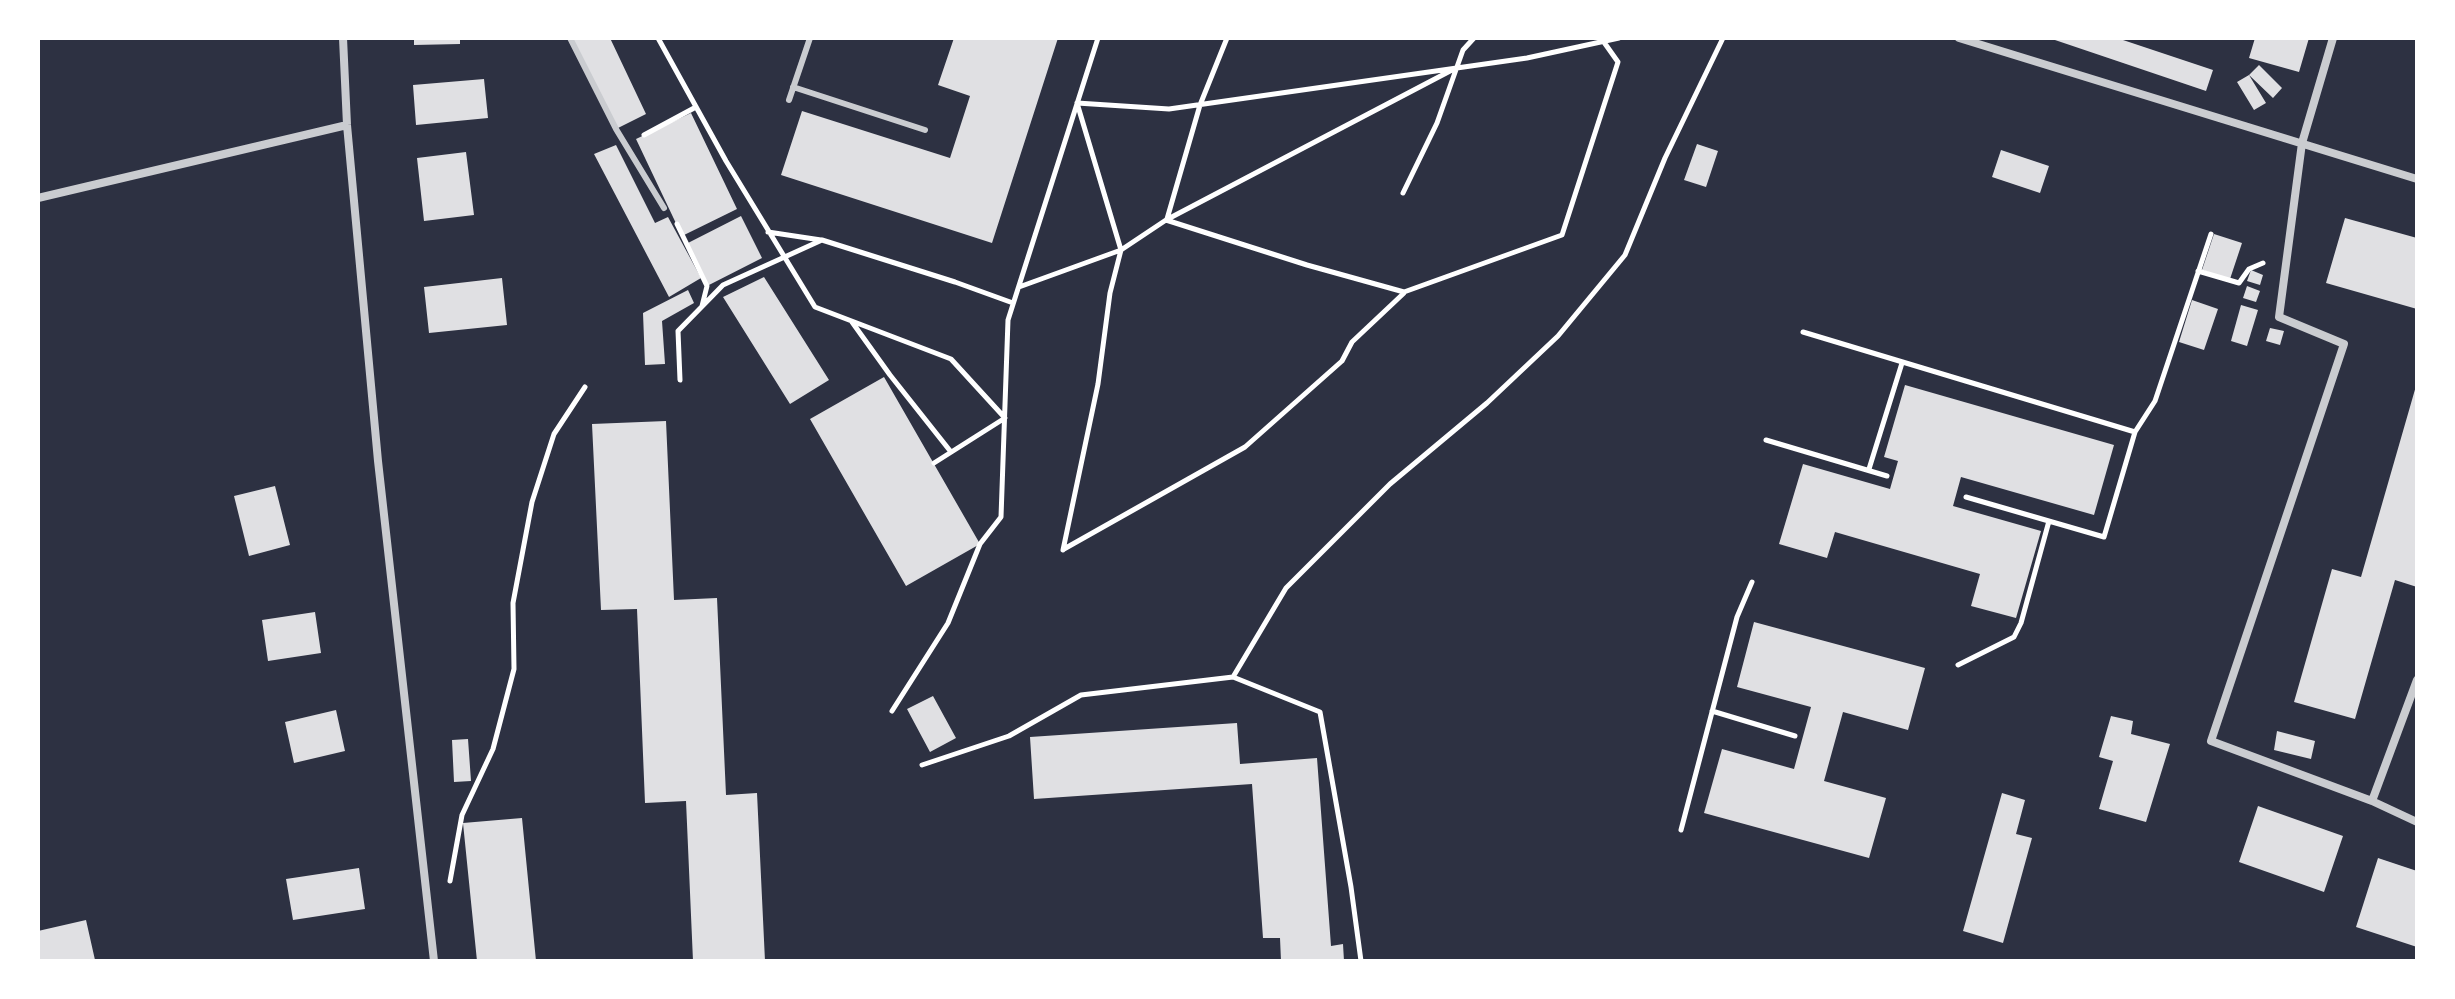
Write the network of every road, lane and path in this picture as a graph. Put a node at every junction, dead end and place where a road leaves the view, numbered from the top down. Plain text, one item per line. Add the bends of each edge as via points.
1 (343, 38) edge
2 (570, 38) edge
3 (658, 38) edge
4 (810, 38) edge
5 (1098, 38) edge
6 (1227, 38) edge
7 (1474, 38) edge
8 (1619, 38) edge
9 (1723, 38) edge
10 (1959, 38) edge
11 (2333, 38) edge
12 (1602, 40) edge
13 (1457, 68) junction
14 (793, 87) junction
15 (789, 100) dead end
16 (1077, 103) junction
17 (1200, 105) junction
18 (696, 107) junction
19 (347, 125) junction
20 (925, 130) dead end
21 (2302, 143) junction
22 (631, 150) junction
23 (2417, 179) edge
24 (1403, 193) dead end
25 (38, 198) edge
26 (664, 208) joint
27 (1166, 220) junction
28 (768, 232) junction
29 (2211, 234) dead end
30 (822, 240) junction
31 (1121, 250) junction
32 (784, 258) junction
33 (2265, 261) dead end
34 (2198, 271) junction
35 (1019, 287) junction
36 (1404, 292) junction
37 (1013, 303) junction
38 (702, 307) junction
39 (852, 321) junction
40 (1803, 332) dead end
41 (1902, 363) junction
42 (680, 380) dead end
43 (585, 387) dead end
44 (1005, 418) junction
45 (2135, 432) junction
46 (1766, 440) dead end
47 (951, 452) junction
48 (934, 463) dead end
49 (1868, 469) junction
50 (1887, 476) dead end
51 (1966, 497) dead end
52 (2049, 521) junction
53 (1752, 582) dead end
54 (1958, 665) dead end
55 (1233, 677) junction
56 (2417, 680) edge
57 (892, 711) dead end
58 (1712, 711) junction
59 (1795, 736) dead end
60 (922, 765) dead end
61 (2372, 801) junction
62 (2417, 822) edge
63 (1681, 830) dead end
64 (448, 893) dead end
65 (434, 961) edge
66 (1361, 961) edge

1 - 19 street
2 - 22 lane
3 - 18 path
4 - 14 lane
5 - 16 path
6 - 17 path
7 - 13 path
8 - 12 path
9 - 55 path via 1625,255 1558,336 1390,484 1286,588
10 - 21 street
11 - 21 street
12 - 13 path
12 - 36 path via 1618,62 1562,235
13 - 17 path
13 - 24 path
13 - 27 path
14 - 15 lane
14 - 20 lane
16 - 17 path via 1169,109
16 - 31 path
16 - 35 path
17 - 27 path
18 - 22 path via 636,139
18 - 28 path
19 - 25 street
19 - 65 street
21 - 23 street
21 - 61 street via 2279,317 2344,344 2211,741
22 - 26 lane
26 - 38 path via 671,212 707,286
27 - 31 path
27 - 36 path
28 - 30 path
28 - 32 path
29 - 34 path
30 - 32 path
30 - 37 path
31 - 35 path
31 - 36 path via 1063,550 1245,447 1342,361 1352,342
32 - 38 path via 723,285
32 - 39 path via 815,307
33 - 34 path via 2249,269 2239,283
34 - 45 path via 2155,401
35 - 37 path
37 - 44 path
38 - 42 path via 678,331
39 - 44 path via 951,359
39 - 47 path
40 - 41 path
41 - 45 path
41 - 49 path
43 - 64 path via 554,434 532,502 513,603 514,669 493,749 462,815
44 - 47 path
44 - 57 path via 1001,517 980,544 948,623
45 - 52 path via 2104,537
46 - 49 path
47 - 48 path
49 - 50 path
51 - 52 path
52 - 54 path via 2014,637
53 - 58 path
55 - 60 path via 1081,695 1009,736
55 - 66 path via 1320,712
56 - 61 street
58 - 59 path
58 - 63 path
61 - 62 street

